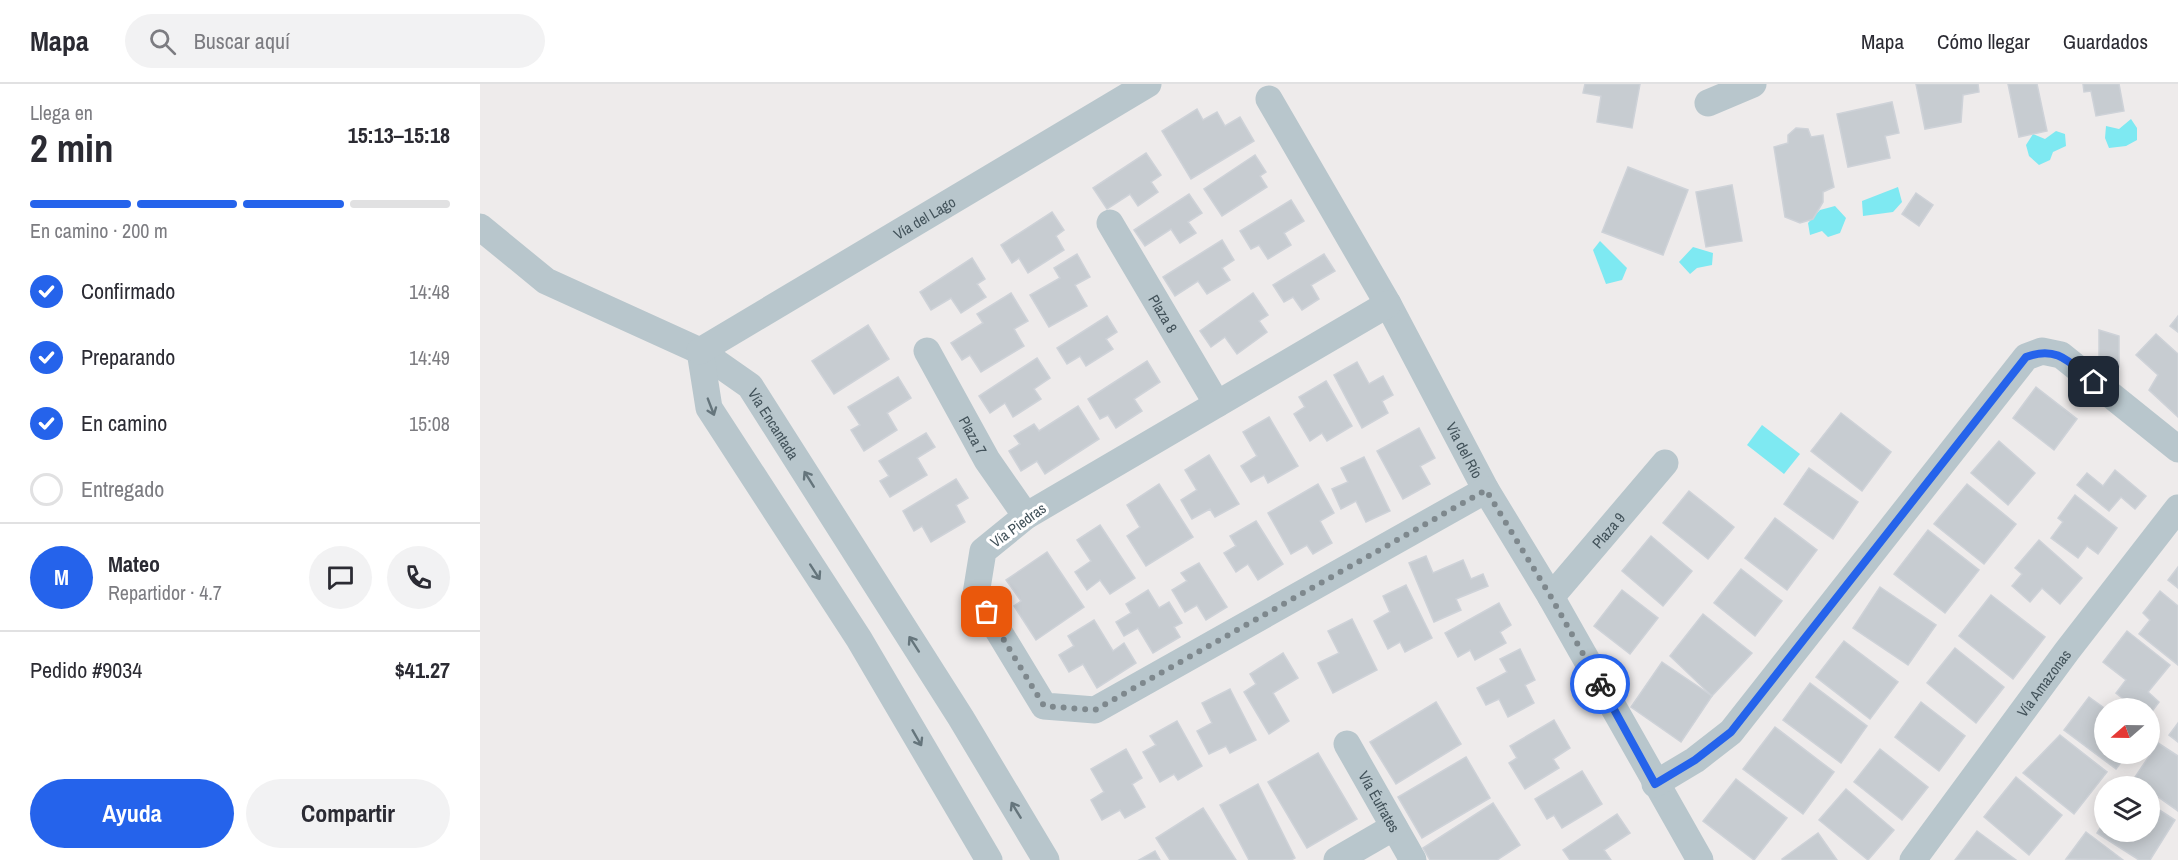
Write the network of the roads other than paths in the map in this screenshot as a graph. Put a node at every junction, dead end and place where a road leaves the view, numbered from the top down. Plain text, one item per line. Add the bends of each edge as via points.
1 (1148, 84) edge
2 (1753, 84) edge
3 (1269, 99) dead end
4 (1708, 102) dead end
5 (1110, 223) dead end
6 (480, 226) edge
7 (1388, 304) junction
8 (700, 351) junction
9 (927, 351) dead end
10 (1217, 404) junction
11 (2178, 450) edge
12 (1665, 463) dead end
13 (1486, 490) junction
14 (2178, 508) edge
15 (1026, 516) junction
16 (1551, 597) junction
17 (1347, 744) dead end
18 (1655, 784) junction
19 (1394, 828) junction
20 (988, 860) edge
21 (1046, 860) edge
22 (1337, 860) edge
23 (1413, 860) edge
24 (1700, 860) edge
25 (1913, 860) edge

1 - 8 street, Vía del Lago
2 - 4 street
3 - 7 street, Vía del Río
5 - 10 street, Plaza 8
6 - 8 street, Vía Encantada via 546,281
7 - 10 street, Vía Piedras
7 - 13 street, Vía del Río
8 -> 20 street via 709,408 859,639
21 -> 8 street, Vía Encantada via 961,718 750,386
9 - 15 street, Plaza 7 via 987,460
10 - 15 street, Vía Piedras
11 - 18 street via 2061,355 2042,351 2026,357 1731,732
12 - 16 street, Plaza 9
13 - 15 street, Vía Piedras via 1095,710 1044,706 976,594 983,551
13 - 16 street, Vía del Río
14 - 25 street, Vía Amazonas
16 - 18 street, Vía del Río
17 - 19 street, Vía Éufrates
18 - 24 street, Vía del Río
19 - 22 street
19 - 23 street, Vía Éufrates

